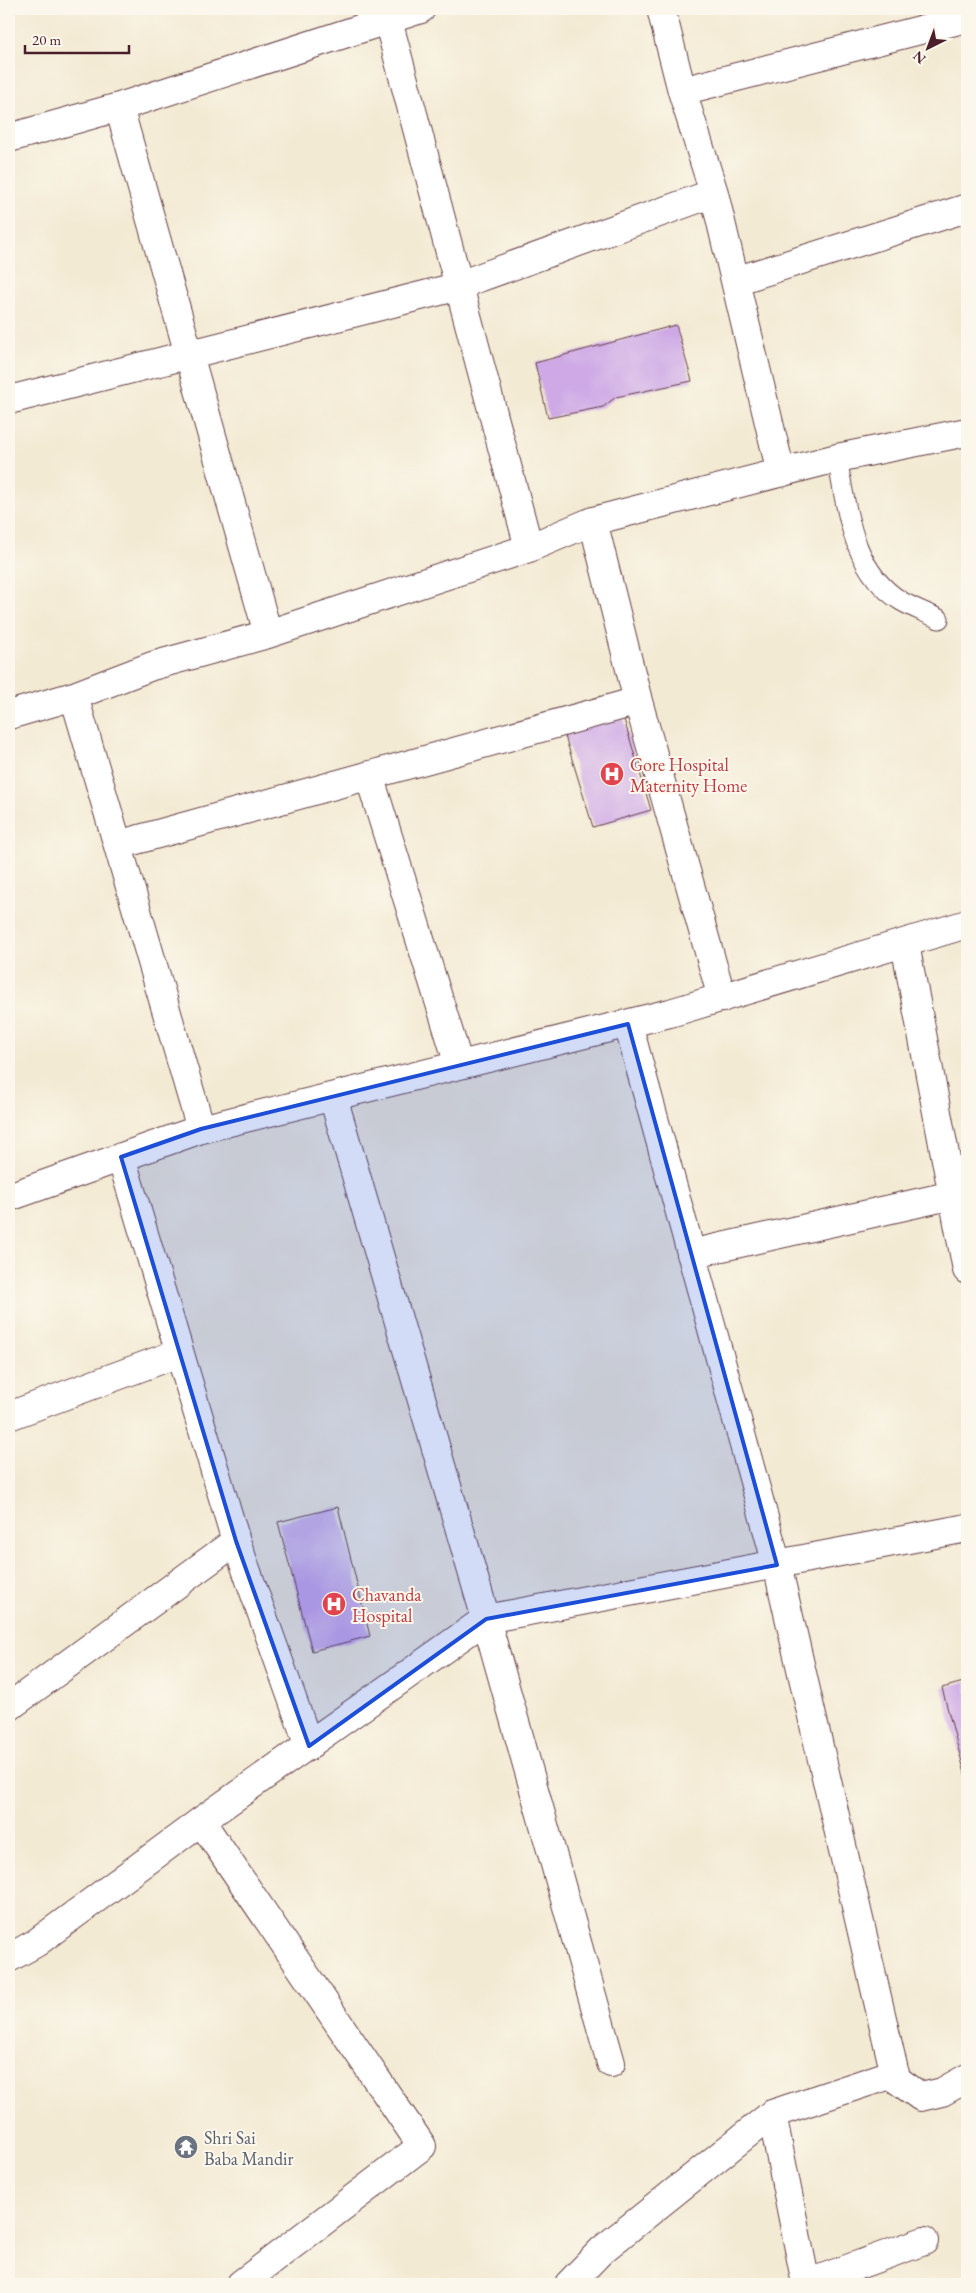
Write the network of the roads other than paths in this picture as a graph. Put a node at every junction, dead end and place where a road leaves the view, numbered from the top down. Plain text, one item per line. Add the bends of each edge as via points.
1 (422, 9) edge
2 (661, 9) edge
3 (386, 14) edge
4 (967, 18) edge
5 (682, 91) junction
6 (119, 107) junction
7 (9, 138) edge
8 (714, 193) junction
9 (967, 208) edge
10 (735, 281) junction
11 (458, 285) junction
12 (189, 355) junction
13 (9, 400) edge
14 (967, 432) edge
15 (837, 458) junction
16 (781, 473) junction
17 (593, 521) junction
18 (529, 548) junction
19 (939, 619) dead end
20 (268, 634) junction
21 (74, 696) junction
22 (638, 701) junction
23 (9, 715) edge
24 (369, 775) junction
25 (118, 845) junction
26 (967, 924) edge
27 (905, 944) junction
28 (722, 998) junction
29 (628, 1024) junction
30 (459, 1066) junction
31 (332, 1097) junction
32 (202, 1129) junction
33 (121, 1157) junction
34 (953, 1195) junction
35 (9, 1197) edge
36 (691, 1254) junction
37 (967, 1270) edge
38 (180, 1353) junction
39 (9, 1416) edge
40 (967, 1528) edge
41 (236, 1540) junction
42 (777, 1565) junction
43 (486, 1619) junction
44 (9, 1707) edge
45 (309, 1746) junction
46 (201, 1821) junction
47 (9, 1958) edge
48 (611, 2063) dead end
49 (895, 2073) junction
50 (967, 2078) edge
51 (772, 2114) junction
52 (924, 2241) dead end
53 (241, 2284) edge
54 (569, 2284) edge
55 (806, 2284) edge

1 - 3 street
2 - 5 street
3 - 6 street
3 - 11 street
4 - 5 street
5 - 8 street
6 - 7 street
6 - 12 street
8 - 10 street
8 - 11 street
9 - 10 street
10 - 16 street
11 - 12 street
11 - 18 street
12 - 13 street
12 - 20 street
14 - 15 street
15 - 16 street
15 - 19 lane via 852,532 869,570 883,588 901,601
16 - 17 street
17 - 18 street
17 - 22 street
18 - 20 street
20 - 21 street via 152,666
21 - 23 street
21 - 25 street
22 - 24 street
22 - 28 street
24 - 25 street
24 - 30 street
25 - 32 street
26 - 27 street
27 - 28 street
27 - 34 street
28 - 29 street
29 - 30 street
29 - 36 street
30 - 31 street
31 - 32 street
31 - 43 street
32 - 33 street
33 - 35 street
33 - 38 street
34 - 36 street
34 - 37 street
36 - 42 street
38 - 39 street
38 - 41 street
40 - 42 street
41 - 44 street
41 - 45 street
42 - 43 street
42 - 49 street
43 - 45 street
43 - 48 street
45 - 46 street
46 - 47 street via 36,1942
46 - 53 street via 422,2146
49 - 50 street via 896,2080 921,2097 942,2092
49 - 51 street
51 - 54 street via 602,2250
51 - 55 street
52 - 55 street

